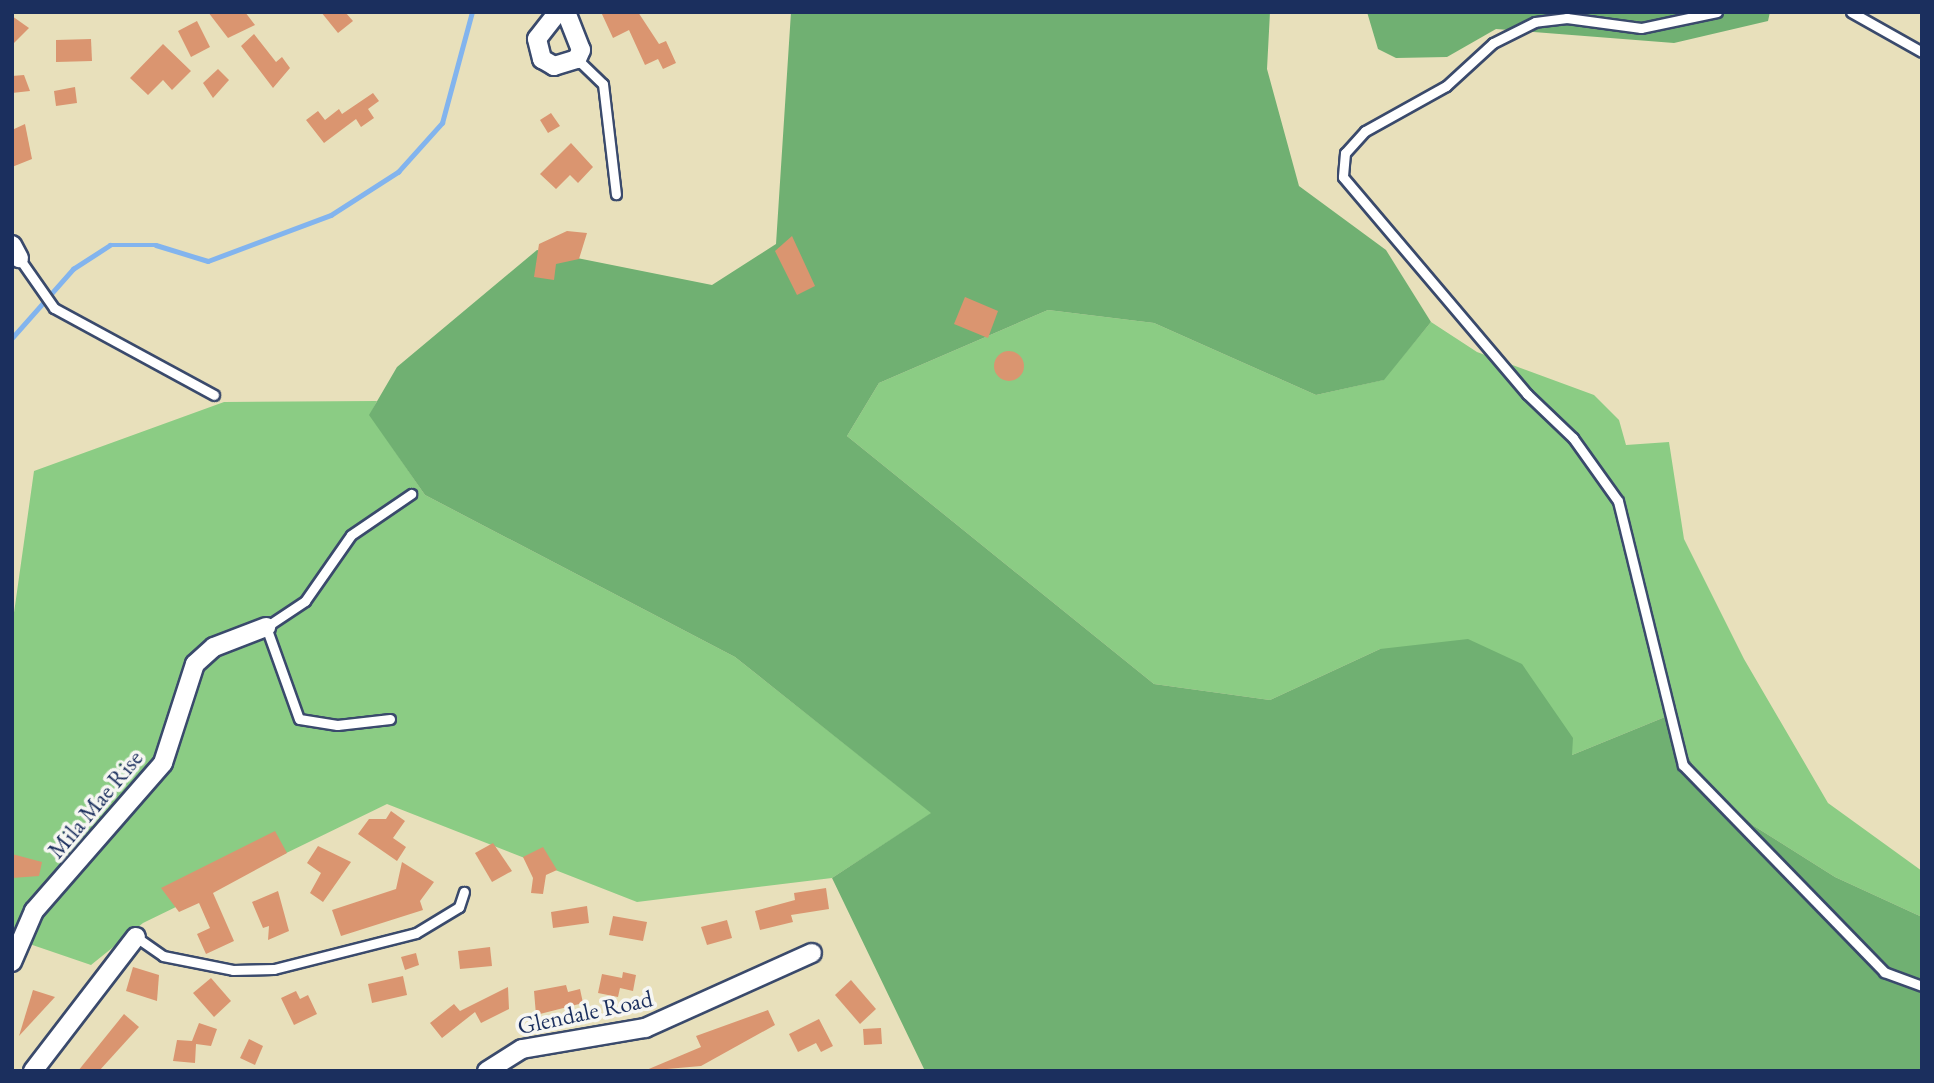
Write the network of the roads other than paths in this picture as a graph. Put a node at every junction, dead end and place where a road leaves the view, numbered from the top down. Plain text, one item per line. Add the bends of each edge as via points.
1 (558, 12) edge
2 (566, 12) edge
3 (1717, 12) edge
4 (1852, 12) edge
5 (1922, 52) edge
6 (577, 59) junction
7 (616, 194) dead end
8 (16, 252) edge
9 (214, 395) dead end
10 (411, 494) dead end
11 (266, 627) junction
12 (390, 719) dead end
13 (464, 892) dead end
14 (136, 937) joint
15 (812, 953) dead end
16 (12, 962) edge
17 (1922, 986) edge
18 (33, 1071) edge
19 (486, 1071) edge

1 - 6 street via 541,29 537,50 554,66
2 - 6 street via 580,41
3 - 17 lane via 1641,27 1567,18 1535,22 1493,43 1446,86 1365,131 1345,153 1343,177 1527,394 1573,438 1618,501 1683,765 1884,972
4 - 5 lane
6 - 7 lane via 603,85
8 - 9 lane via 54,308
10 - 11 lane, Mila Mae Rise via 351,535 305,601
11 - 12 lane via 299,719 337,725
11 - 16 street, Mila Mae Rise via 214,647 195,664 163,763 34,911
13 - 14 lane via 459,907 416,933 274,969 233,970 163,956
14 - 18 street
15 - 19 street, Glendale Road via 645,1028 522,1049

